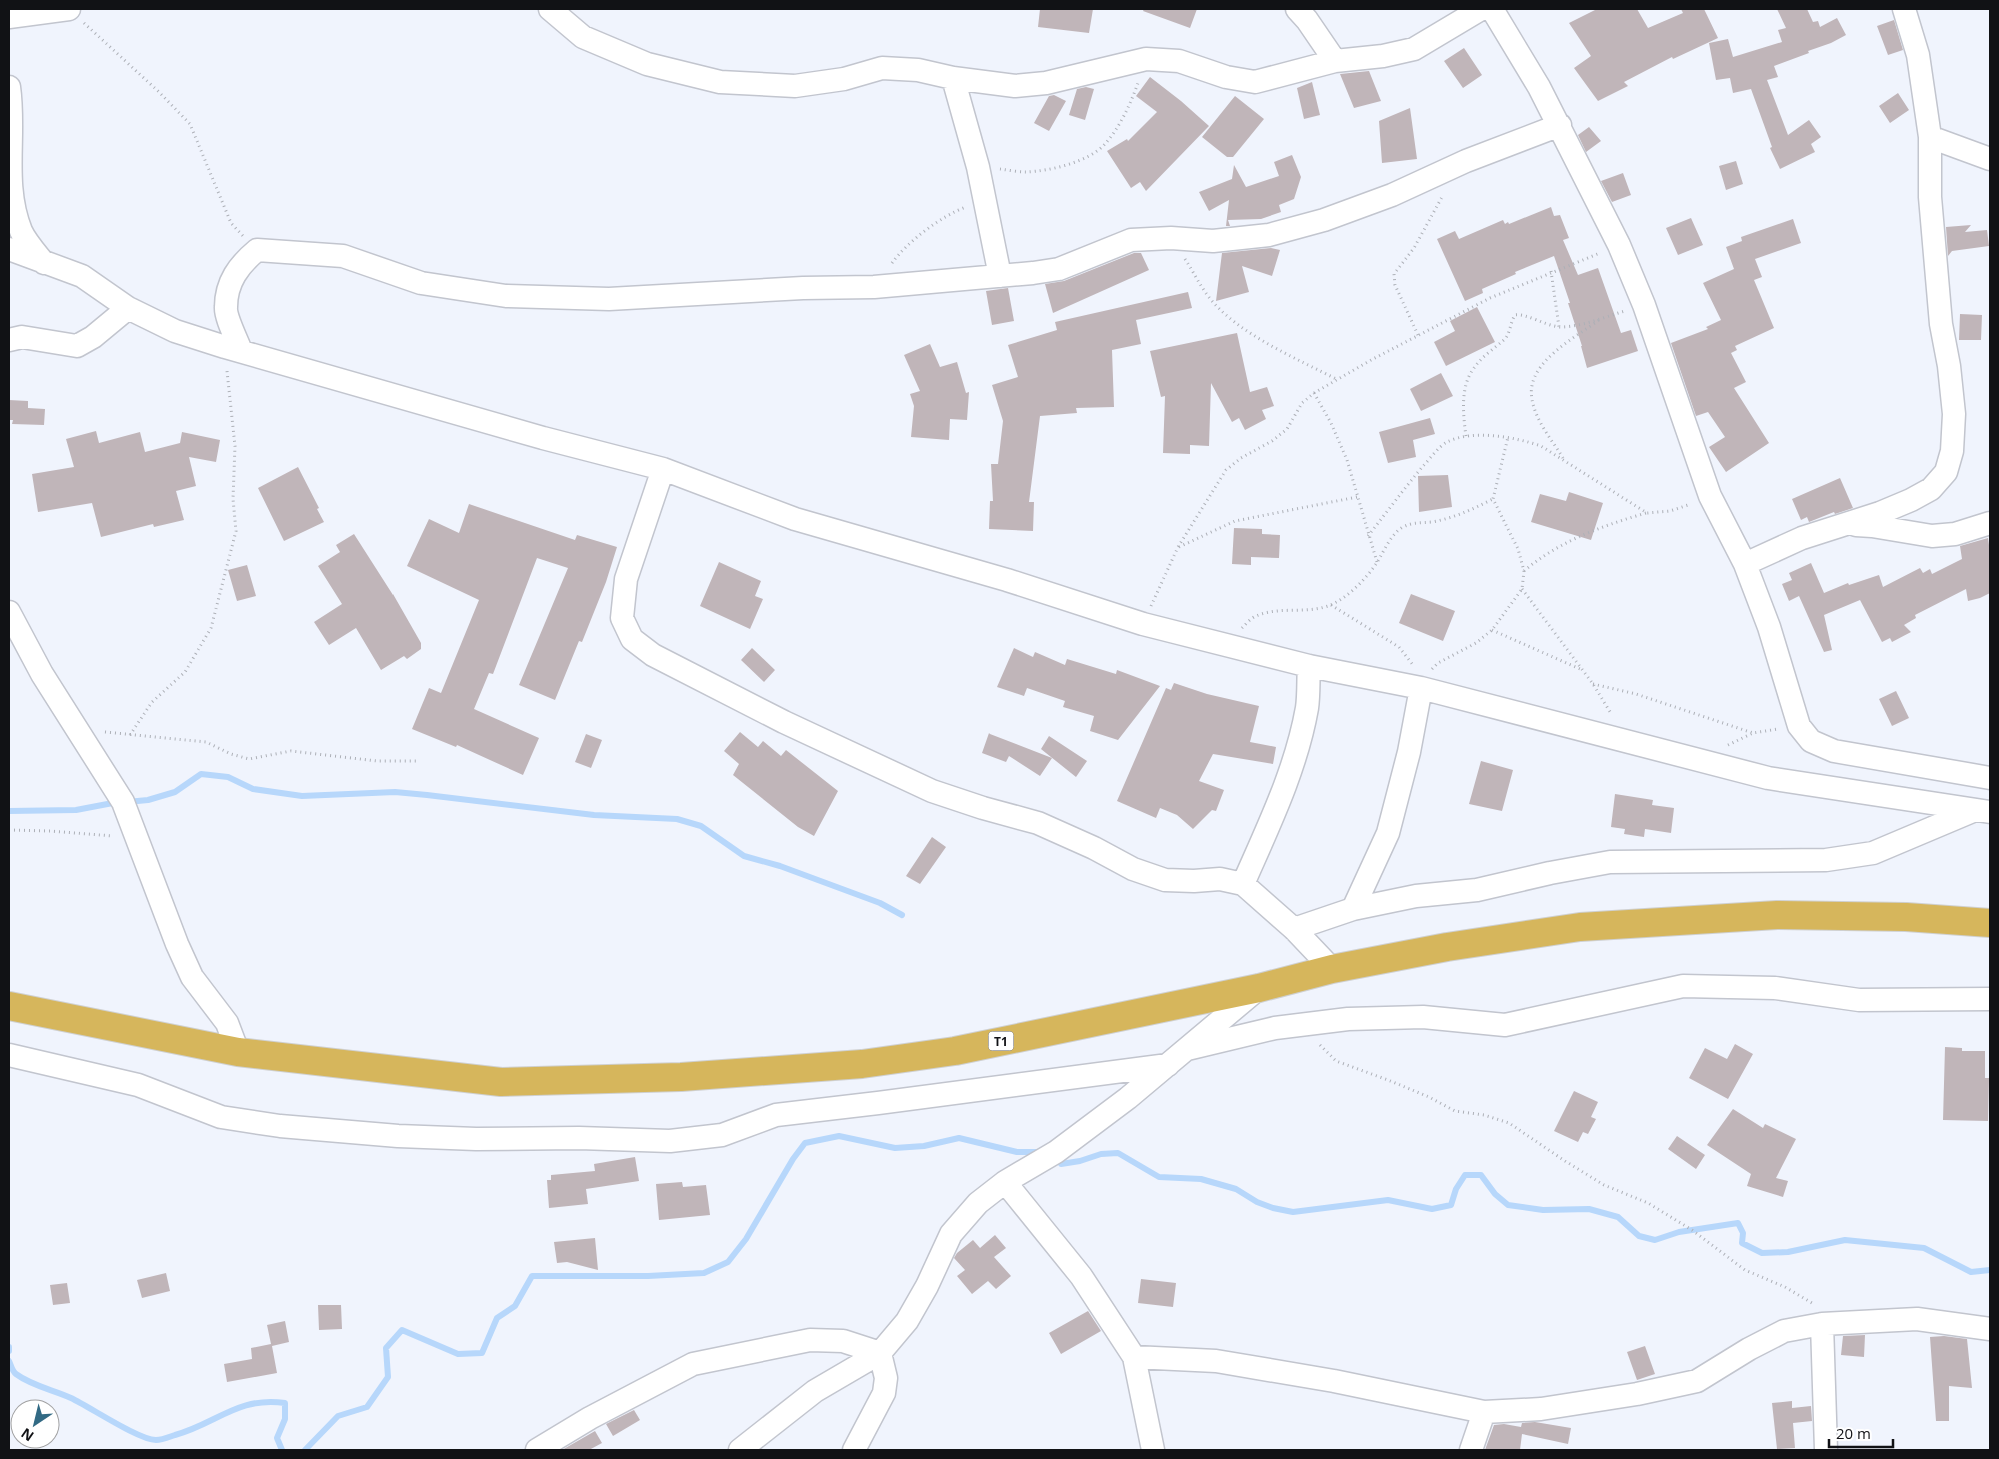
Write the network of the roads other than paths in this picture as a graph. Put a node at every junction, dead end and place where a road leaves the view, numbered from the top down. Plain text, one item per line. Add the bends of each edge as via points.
1 (69, 9) edge
2 (550, 9) edge
3 (1297, 9) edge
4 (1481, 9) edge
5 (1492, 9) edge
6 (1904, 9) edge
7 (9, 17) edge
8 (1335, 61) junction
9 (953, 78) junction
10 (9, 87) edge
11 (1560, 125) junction
12 (1930, 137) junction
13 (1990, 158) edge
14 (9, 249) edge
15 (44, 262) junction
16 (1000, 276) junction
17 (128, 308) junction
18 (9, 340) edge
19 (233, 349) junction
20 (663, 469) junction
21 (1990, 523) edge
22 (1840, 524) junction
23 (1745, 564) junction
24 (9, 612) edge
25 (1309, 666) junction
26 (1422, 683) junction
27 (1990, 778) edge
28 (1983, 811) edge
29 (1243, 884) junction
30 (1353, 909) junction
31 (1990, 923) edge
32 (1294, 929) junction
33 (1332, 968) junction
34 (1259, 988) junction
35 (1990, 999) edge
36 (9, 1006) edge
37 (1187, 1049) junction
38 (238, 1052) junction
39 (9, 1055) edge
40 (1168, 1065) junction
41 (1005, 1182) junction
42 (1822, 1324) junction
43 (1990, 1329) edge
44 (880, 1353) junction
45 (1134, 1358) junction
46 (1484, 1412) junction
47 (539, 1450) edge
48 (740, 1450) edge
49 (854, 1450) edge
50 (1153, 1450) edge
51 (1471, 1450) edge
52 (1826, 1450) edge

1 - 7 street
2 - 9 street via 592,41 647,64 720,82 795,86 844,79 882,68 918,70
3 - 8 street
4 - 8 street via 1414,49
5 - 11 street
6 - 12 street via 1918,56
8 - 9 street via 1255,82 1226,77 1179,61 1146,59 1039,84 1015,86
9 - 16 street via 978,167
10 - 15 street via 13,207 22,234
11 - 16 street via 1466,161 1392,195 1269,235 1213,241 1131,240 1059,268
11 - 23 street via 1619,245 1644,305 1710,496
12 - 13 street
12 - 22 street via 1930,197 1941,324 1954,414 1952,451 1946,472 1931,489 1880,514
14 - 15 street
15 - 17 street via 82,276
16 - 19 street via 874,287 609,299 506,296 421,283 343,256 256,250 240,265 225,308
17 - 18 street via 77,346 22,337
17 - 19 street via 175,331
19 - 20 street
20 - 25 street via 796,519 1007,580 1143,624
20 - 29 street via 626,579 622,618 632,639 653,655 932,792 1038,823 1133,869 1165,880 1220,879
21 - 22 street via 1955,534 1932,536
22 - 23 street
23 - 27 street via 1769,627 1799,726 1811,741 1834,751 1867,758
24 - 38 street via 42,674 123,802 192,977 227,1023
25 - 26 street
25 - 29 street via 1307,707 1295,758
26 - 28 street via 1631,744 1768,778
26 - 30 street via 1409,752 1388,833
28 - 30 street via 1873,853 1826,860 1610,862 1550,872 1477,890 1416,896
29 - 32 street
30 - 32 street
31 - 33 highway, T1 via 1906,917 1777,915 1580,927
32 - 33 street
33 - 34 highway, T1
34 - 37 street
34 - 38 highway, T1 via 955,1051 862,1064 681,1078 501,1082
35 - 37 street via 1859,1000 1774,988 1683,986 1505,1025 1423,1017 1348,1019 1275,1028
36 - 38 highway, T1
37 - 40 street
39 - 40 street via 138,1085 221,1116 280,1126 476,1139 670,1141 722,1135 776,1115
40 - 41 street via 1056,1152
41 - 44 street via 978,1203 951,1234 907,1321
41 - 45 street via 1081,1276
42 - 43 street via 1917,1319
42 - 46 street via 1784,1331 1697,1382 1541,1409
42 - 52 street
44 - 47 street via 843,1341 810,1340 693,1364 590,1418
44 - 48 street via 815,1391
44 - 49 street via 886,1378 884,1393
45 - 46 street via 1216,1361
45 - 50 street
46 - 51 street

